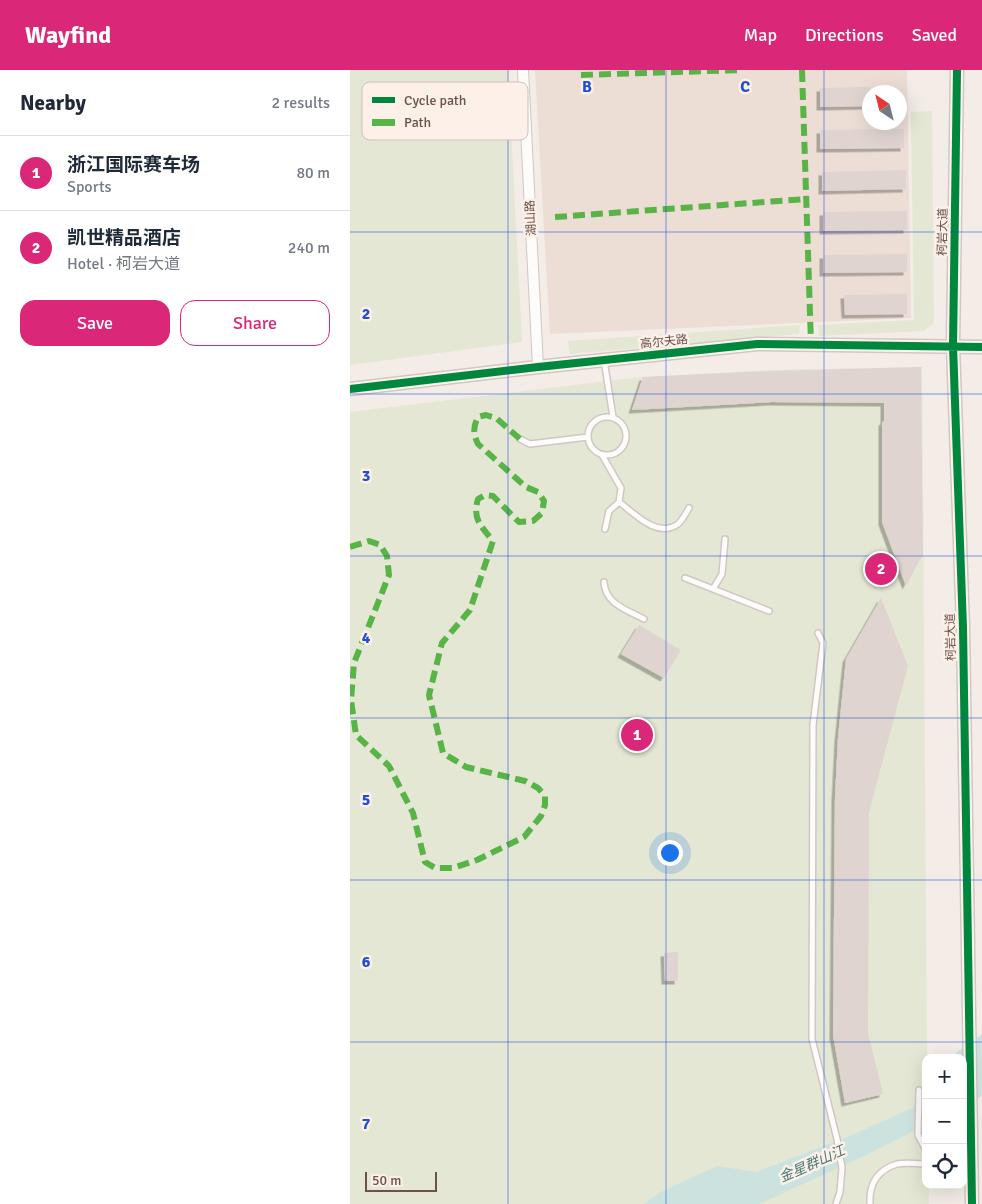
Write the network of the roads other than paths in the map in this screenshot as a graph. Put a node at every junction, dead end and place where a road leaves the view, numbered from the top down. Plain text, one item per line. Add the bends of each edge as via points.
1 (956, 70) edge
2 (527, 140) edge
3 (953, 346) junction
4 (982, 347) edge
5 (604, 360) junction
6 (538, 366) junction
7 (350, 389) edge
8 (613, 417) junction
9 (588, 437) junction
10 (520, 439) dead end
11 (602, 455) junction
12 (619, 502) junction
13 (690, 508) dead end
14 (605, 529) dead end
15 (725, 539) dead end
16 (685, 578) dead end
17 (604, 582) dead end
18 (713, 589) junction
19 (769, 611) dead end
20 (644, 619) dead end
21 (818, 633) dead end
22 (918, 1090) dead end
23 (923, 1144) edge
24 (922, 1164) edge
25 (968, 1165) edge
26 (836, 1204) edge
27 (870, 1204) edge
28 (972, 1204) edge

1 - 3 street, 柯岩大道
2 - 6 street, 湖山路
3 - 4 street, 高尔夫路
3 - 5 street, 高尔夫路 via 757,344
3 - 25 street, 柯岩大道 via 963,628 972,1118
5 - 6 street, 高尔夫路
5 - 8 lane
6 - 7 street, 高尔夫路
8 - 9 lane via 601,418 591,425
8 - 11 lane via 623,424 627,435 624,447 614,454
9 - 10 lane via 530,444
9 - 11 lane via 592,448
11 - 12 lane via 620,488
12 - 13 lane via 651,526 662,529 678,524
12 - 14 lane via 609,512
15 - 18 lane via 722,574
16 - 18 lane
17 - 20 lane via 605,593 613,602
18 - 19 lane
21 - 26 lane via 823,643 813,725 812,1039 842,1168
22 - 23 lane via 918,1135
24 - 27 lane via 898,1164 878,1174 871,1185
25 - 28 street, 柯岩大道

